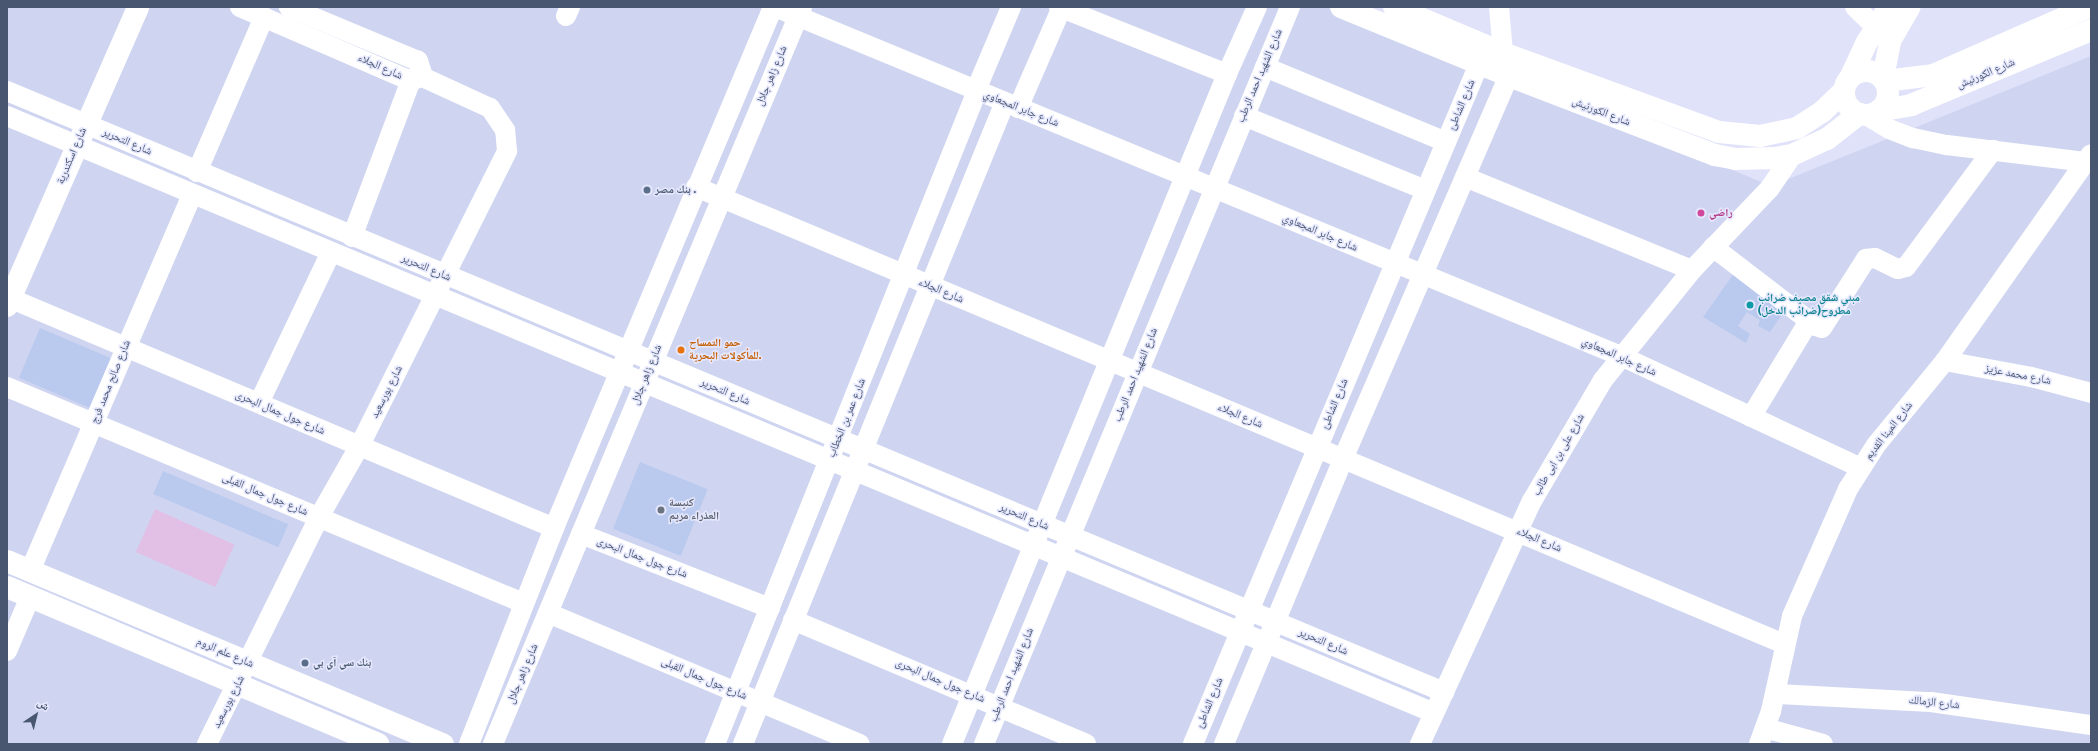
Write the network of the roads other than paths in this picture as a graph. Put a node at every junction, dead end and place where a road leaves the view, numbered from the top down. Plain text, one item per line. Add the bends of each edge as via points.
1 (138, 7) edge
2 (240, 7) edge
3 (289, 7) edge
4 (774, 7) edge
5 (1011, 7) edge
6 (1061, 7) edge
7 (1257, 7) edge
8 (1290, 7) edge
9 (1341, 7) edge
10 (1394, 7) edge
11 (1499, 7) edge
12 (1855, 7) edge
13 (1888, 7) edge
14 (1910, 7) edge
15 (2089, 7) edge
16 (800, 12) edge
17 (264, 17) junction
18 (332, 25) junction
19 (2091, 30) edge
20 (1883, 41) junction
21 (324, 43) junction
22 (1503, 54) junction
23 (1479, 64) junction
24 (1264, 67) junction
25 (1227, 74) junction
26 (1509, 76) junction
27 (416, 78) junction
28 (1884, 80) junction
29 (1848, 83) junction
30 (976, 90) junction
31 (7, 91) edge
32 (1011, 105) junction
33 (1867, 113) junction
34 (7, 116) edge
35 (1244, 116) junction
36 (85, 124) junction
37 (1797, 128) junction
38 (1750, 136) junction
39 (1446, 142) junction
40 (76, 145) junction
41 (1993, 150) junction
42 (1783, 157) junction
43 (2088, 158) edge
44 (1735, 159) junction
45 (197, 172) junction
46 (1184, 177) junction
47 (1465, 177) junction
48 (696, 187) junction
49 (1213, 188) junction
50 (1425, 190) junction
51 (192, 194) junction
52 (720, 197) junction
53 (352, 237) junction
54 (1714, 247) junction
55 (331, 252) junction
56 (1394, 264) junction
57 (1692, 270) junction
58 (904, 275) junction
59 (1422, 275) junction
60 (446, 276) junction
61 (930, 286) junction
62 (436, 296) junction
63 (8, 300) edge
64 (1809, 321) junction
65 (126, 347) junction
66 (627, 352) junction
67 (1621, 356) junction
68 (1945, 360) junction
69 (1109, 361) junction
70 (652, 362) junction
71 (618, 373) junction
72 (1136, 373) junction
73 (644, 383) junction
74 (7, 387) edge
75 (2091, 393) edge
76 (259, 403) junction
77 (1751, 417) junction
78 (94, 423) junction
79 (838, 439) junction
80 (360, 447) junction
81 (1316, 448) junction
82 (863, 450) junction
83 (1343, 459) junction
84 (829, 461) junction
85 (1861, 468) junction
86 (854, 471) junction
87 (319, 517) junction
88 (1042, 525) junction
89 (554, 528) junction
90 (1517, 531) junction
91 (581, 534) junction
92 (1069, 536) junction
93 (1033, 546) junction
94 (1061, 557) junction
95 (7, 561) edge
96 (30, 571) junction
97 (7, 587) edge
98 (30, 597) junction
99 (523, 603) junction
100 (770, 608) junction
101 (1248, 611) junction
102 (548, 613) junction
103 (794, 620) junction
104 (1275, 622) junction
105 (1240, 632) junction
106 (1266, 643) junction
107 (1784, 644) junction
108 (7, 651) edge
109 (249, 663) junction
110 (238, 684) junction
111 (736, 692) junction
112 (1444, 692) junction
113 (972, 694) junction
114 (1776, 694) junction
115 (760, 702) junction
116 (999, 706) junction
117 (1434, 712) junction
118 (2091, 725) edge
119 (1762, 736) edge
120 (207, 744) edge
121 (378, 744) edge
122 (443, 744) edge
123 (469, 744) edge
124 (493, 744) edge
125 (716, 744) edge
126 (743, 744) edge
127 (860, 744) edge
128 (952, 744) edge
129 (984, 744) edge
130 (1086, 744) edge
131 (1193, 744) edge
132 (1224, 744) edge
133 (1420, 744) edge
134 (1823, 744) edge

1 - 36 street, شارع اسكندرية
2 - 17 street, شارع الجلاء
3 - 18 street, شارع الجلاء
4 - 16 street, شارع جابر المجعاوي
4 - 48 street
5 - 30 street, شارع عمر بن الخطاب
6 - 25 street
6 - 32 street
7 - 25 street
8 - 24 street, شارع الشهيد احمد الرطب
9 - 23 street, شارع الكورنيش
10 - 22 street, شارع الكورنيش
11 - 22 street
12 - 20 street
13 - 20 street
14 - 20 street
15 - 28 street, شارع الكورنيش via 1933,75
16 - 30 street, شارع جابر المجعاوي
16 - 52 street, شارع زاهر جلال
17 - 21 street, شارع الجلاء
17 - 45 street
18 - 21 street
18 - 27 street, شارع الجلاء via 418,61 422,68
19 - 33 street, شارع الكورنيش via 1911,105
20 - 28 street
20 - 29 street via 1873,57 1864,48
21 - 27 street, شارع الجلاء
22 - 38 street, شارع الكورنيش via 1698,125
23 - 26 street, شارع الكورنيش
23 - 39 street, شارع الشاطئ
24 - 35 street, شارع الشهيد احمد الرطب
24 - 39 street
25 - 46 street
26 - 44 street, شارع الكورنيش via 1696,149
26 - 47 street
27 - 53 street
27 - 60 street, شارع بورسعيد via 490,108 501,121 507,140 507,150
28 - 29 street via 1868,70
28 - 33 street via 1888,94 1883,107
29 - 33 street via 1847,105
29 - 37 street, شارع الكورنيش via 1816,117
30 - 32 street, شارع جابر المجعاوي
30 - 58 street, شارع عمر بن الخطاب
31 - 36 street, شارع التحرير
32 - 46 street, شارع جابر المجعاوي
32 - 61 street
33 - 41 street via 1889,129 1913,138
33 - 42 street, شارع الكورنيش via 1828,139
34 - 40 street, شارع التحرير
35 - 49 street, شارع الشهيد احمد الرطب
35 - 50 street
36 - 40 street, شارع اسكندرية
36 - 45 street, شارع التحرير
37 - 38 street, شارع الكورنيش
37 - 42 street, شارع على بن ابى طالب
38 - 42 street
38 - 44 street
39 - 50 street, شارع الشاطئ
40 - 51 street, شارع التحرير
40 - 63 street, شارع اسكندرية
41 - 43 street
41 - 64 street via 1906,267 1898,269 1875,258 1866,259 1824,326 1819,328
42 - 44 street, شارع الكورنيش
42 - 54 street, شارع على بن ابى طالب via 1756,202
43 - 68 street, شارع المينا القديم
45 - 53 street, شارع التحرير
46 - 49 street, شارع جابر المجعاوي
46 - 69 street
47 - 57 street
47 - 59 street
48 - 52 street, شارع الجلاء
48 - 66 street
49 - 56 street, شارع جابر المجعاوي
49 - 72 street, شارع الشهيد احمد الرطب
50 - 56 street, شارع الشاطئ
51 - 55 street, شارع التحرير
51 - 65 street, شارع صالح محمد فرج
52 - 58 street, شارع الجلاء
52 - 70 street, شارع زاهر جلال
53 - 60 street, شارع التحرير
54 - 57 street, شارع على بن ابى طالب
54 - 64 street
55 - 62 street, شارع التحرير
55 - 76 street
56 - 59 street, شارع جابر المجعاوي
56 - 81 street, شارع الشاطئ
57 - 67 street, شارع على بن ابى طالب
58 - 61 street, شارع الجلاء
58 - 79 street, شارع عمر بن الخطاب
59 - 67 street, شارع جابر المجعاوي
59 - 83 street
60 - 62 street, شارع بورسعيد
60 - 66 street, شارع التحرير
61 - 69 street, شارع الجلاء
61 - 82 street
62 - 71 street, شارع التحرير
62 - 80 street, شارع بورسعيد
63 - 65 street, شارع جول جمال البحرى
64 - 77 street
65 - 76 street, شارع جول جمال البحرى
65 - 78 street, شارع صالح محمد فرج
66 - 70 street, شارع التحرير
66 - 71 street
67 - 77 street, شارع جابر المجعاوي
67 - 90 street, شارع على بن ابى طالب via 1603,380 1557,457
68 - 75 street, شارع محمد عزيز
68 - 85 street, شارع المينا القديم
69 - 72 street, شارع الجلاء
69 - 88 street
70 - 73 street, شارع زاهر جلال
70 - 79 street, شارع التحرير
71 - 73 street, شارع التحرير
71 - 89 street
72 - 81 street, شارع الجلاء
72 - 92 street, شارع الشهيد احمد الرطب
73 - 84 street, شارع التحرير
73 - 91 street, شارع زاهر جلال
74 - 78 street, شارع جول جمال القبلى
76 - 80 street, شارع جول جمال البحرى
77 - 85 street, شارع جابر المجعاوي
78 - 87 street, شارع جول جمال القبلى
78 - 96 street, شارع صالح محمد فرج
79 - 82 street, شارع التحرير
79 - 84 street, شارع عمر بن الخطاب
80 - 87 street, شارع بورسعيد
80 - 89 street, شارع جول جمال البحرى
81 - 83 street, شارع الجلاء
81 - 101 street, شارع الشاطئ
82 - 86 street
82 - 88 street, شارع التحرير
83 - 90 street, شارع الجلاء
83 - 104 street
84 - 86 street, شارع التحرير
84 - 100 street, شارع عمر بن الخطاب
85 - 107 street, شارع المينا القديم via 1848,489 1792,616
86 - 93 street, شارع التحرير
86 - 103 street
87 - 99 street, شارع جول جمال القبلى
87 - 109 street, شارع بورسعيد
88 - 92 street, شارع التحرير
88 - 93 street
89 - 99 street
90 - 107 street, شارع الجلاء
90 - 112 street, شارع على بن ابى طالب
91 - 100 street, شارع جول جمال البحرى
91 - 102 street, شارع زاهر جلال
92 - 94 street, شارع الشهيد احمد الرطب
92 - 101 street, شارع التحرير
93 - 94 street, شارع التحرير
93 - 113 street
94 - 105 street, شارع التحرير
94 - 116 street, شارع الشهيد احمد الرطب
95 - 96 street, شارع علم الروم
96 - 109 street, شارع علم الروم
97 - 98 street
98 - 108 street
98 - 110 street
99 - 123 street
100 - 111 street, شارع عمر بن الخطاب
101 - 104 street, شارع التحرير
101 - 105 street, شارع الشاطئ
102 - 111 street, شارع جول جمال القبلى
102 - 124 street, شارع زاهر جلال
103 - 113 street, شارع جول جمال البحرى
103 - 115 street
104 - 106 street
104 - 112 street, شارع التحرير
105 - 106 street, شارع التحرير
105 - 131 street, شارع الشاطئ
106 - 117 street, شارع التحرير
106 - 132 street
107 - 114 street, شارع المينا القديم
109 - 110 street, شارع بورسعيد
109 - 122 street, شارع علم الروم
110 - 120 street, شارع بورسعيد
110 - 121 street
111 - 115 street, شارع جول جمال القبلى
111 - 125 street, شارع عمر بن الخطاب
112 - 117 street, شارع على بن ابى طالب
113 - 116 street, شارع جول جمال البحرى
113 - 128 street
114 - 118 street, شارع الزمالك via 1931,702
114 - 119 street, شارع المينا القديم
115 - 126 street
115 - 127 street, شارع جول جمال القبلى
116 - 129 street, شارع الشهيد احمد الرطب
116 - 130 street, شارع جول جمال البحرى
117 - 133 street, شارع على بن ابى طالب
119 - 134 street

